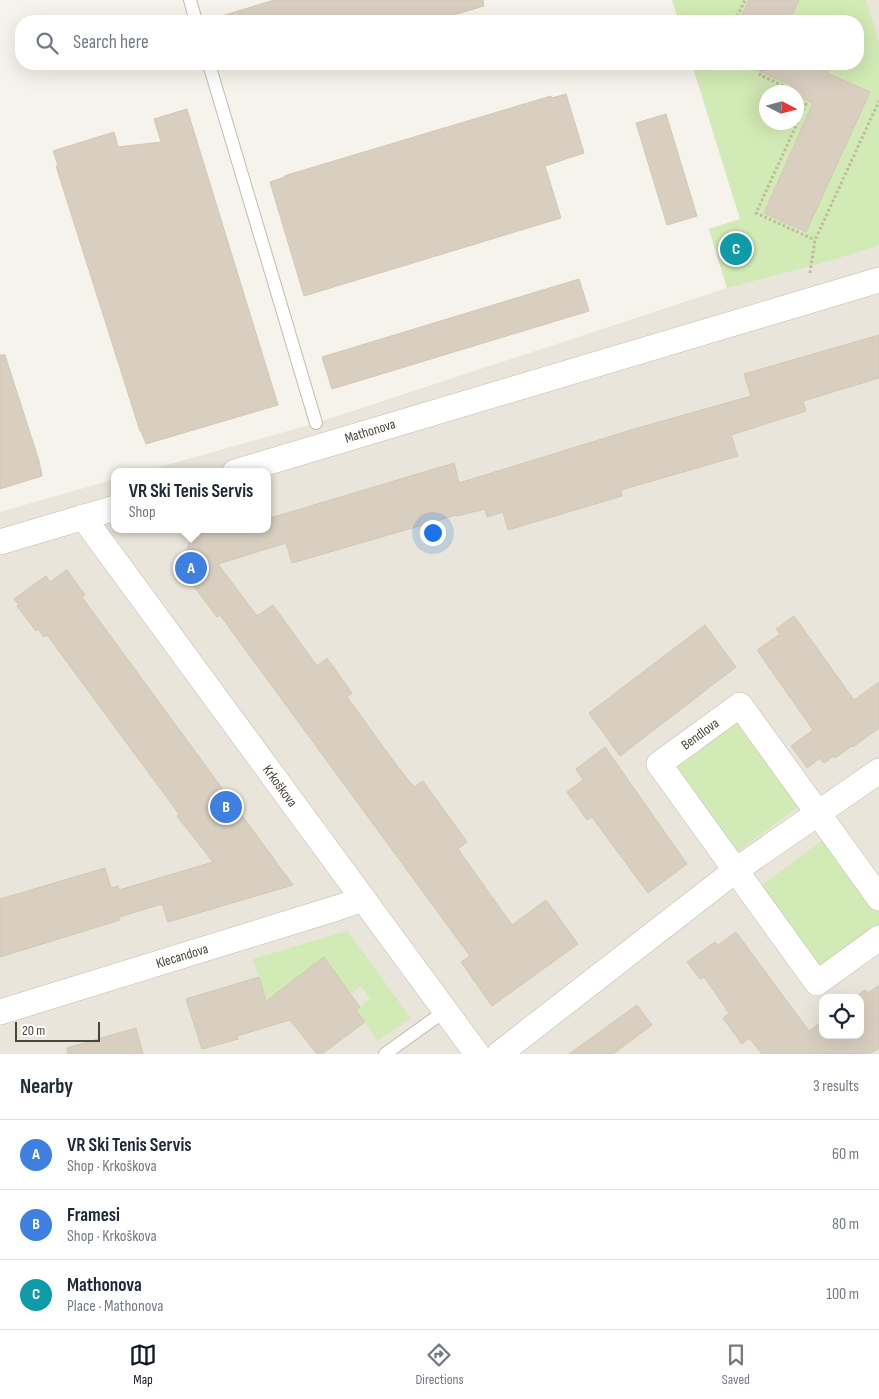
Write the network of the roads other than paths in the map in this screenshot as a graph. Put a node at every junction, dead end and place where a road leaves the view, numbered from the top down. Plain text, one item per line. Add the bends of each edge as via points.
1 (190, 0) edge
2 (194, 15) edge
3 (211, 70) edge
4 (879, 280) edge
5 (316, 423) dead end
6 (248, 468) edge
7 (111, 509) edge
8 (83, 517) junction
9 (0, 542) edge
10 (879, 771) edge
11 (818, 814) junction
12 (736, 870) junction
13 (879, 898) edge
14 (363, 899) junction
15 (879, 938) edge
16 (446, 1011) junction
17 (0, 1012) edge
18 (386, 1054) edge
19 (477, 1054) edge
20 (498, 1054) edge

1 - 2 lane
3 - 5 lane
4 - 6 street, Mathonova
7 - 8 street
8 - 9 street
8 - 14 street, Krkoškova
10 - 11 street
11 - 12 street
11 - 12 street, Bendlova via 740,705 659,764
11 - 13 street, Bendlova
12 - 15 street, Bendlova via 817,983
12 - 20 street
14 - 16 street, Krkoškova
14 - 17 street, Klecandova
16 - 18 lane
16 - 19 street, Krkoškova

